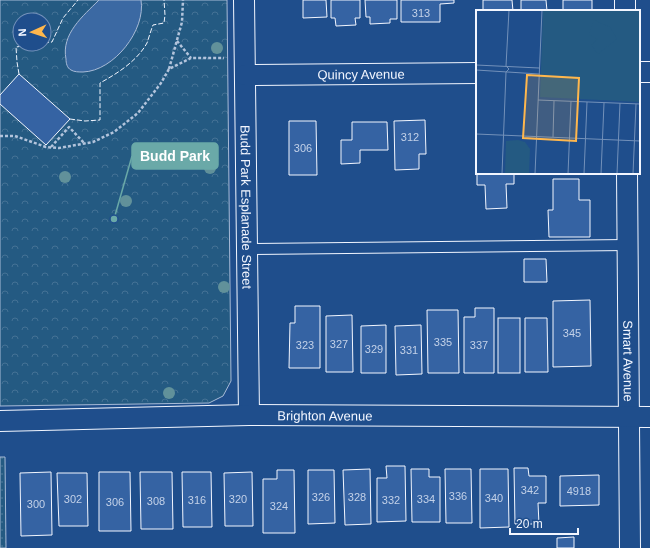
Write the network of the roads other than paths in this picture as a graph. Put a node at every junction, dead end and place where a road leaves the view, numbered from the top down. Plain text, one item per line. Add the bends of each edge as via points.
1 (244, 0) edge
2 (476, 73) edge
3 (245, 75) junction
4 (627, 174) edge
5 (628, 245) junction
6 (247, 249) junction
7 (249, 415) junction
8 (629, 417) junction
9 (650, 417) edge
10 (0, 421) edge
11 (630, 548) edge

1 - 3 street, Budd Park Esplanade Street
2 - 3 street, Quincy Avenue
3 - 6 street, Budd Park Esplanade Street
4 - 5 street, Smart Avenue
5 - 6 lane
5 - 8 street, Smart Avenue
6 - 7 street, Budd Park Esplanade Street
7 - 8 street, Brighton Avenue
7 - 10 street, Brighton Avenue
8 - 9 street, Brighton Avenue
8 - 11 street, Smart Avenue

